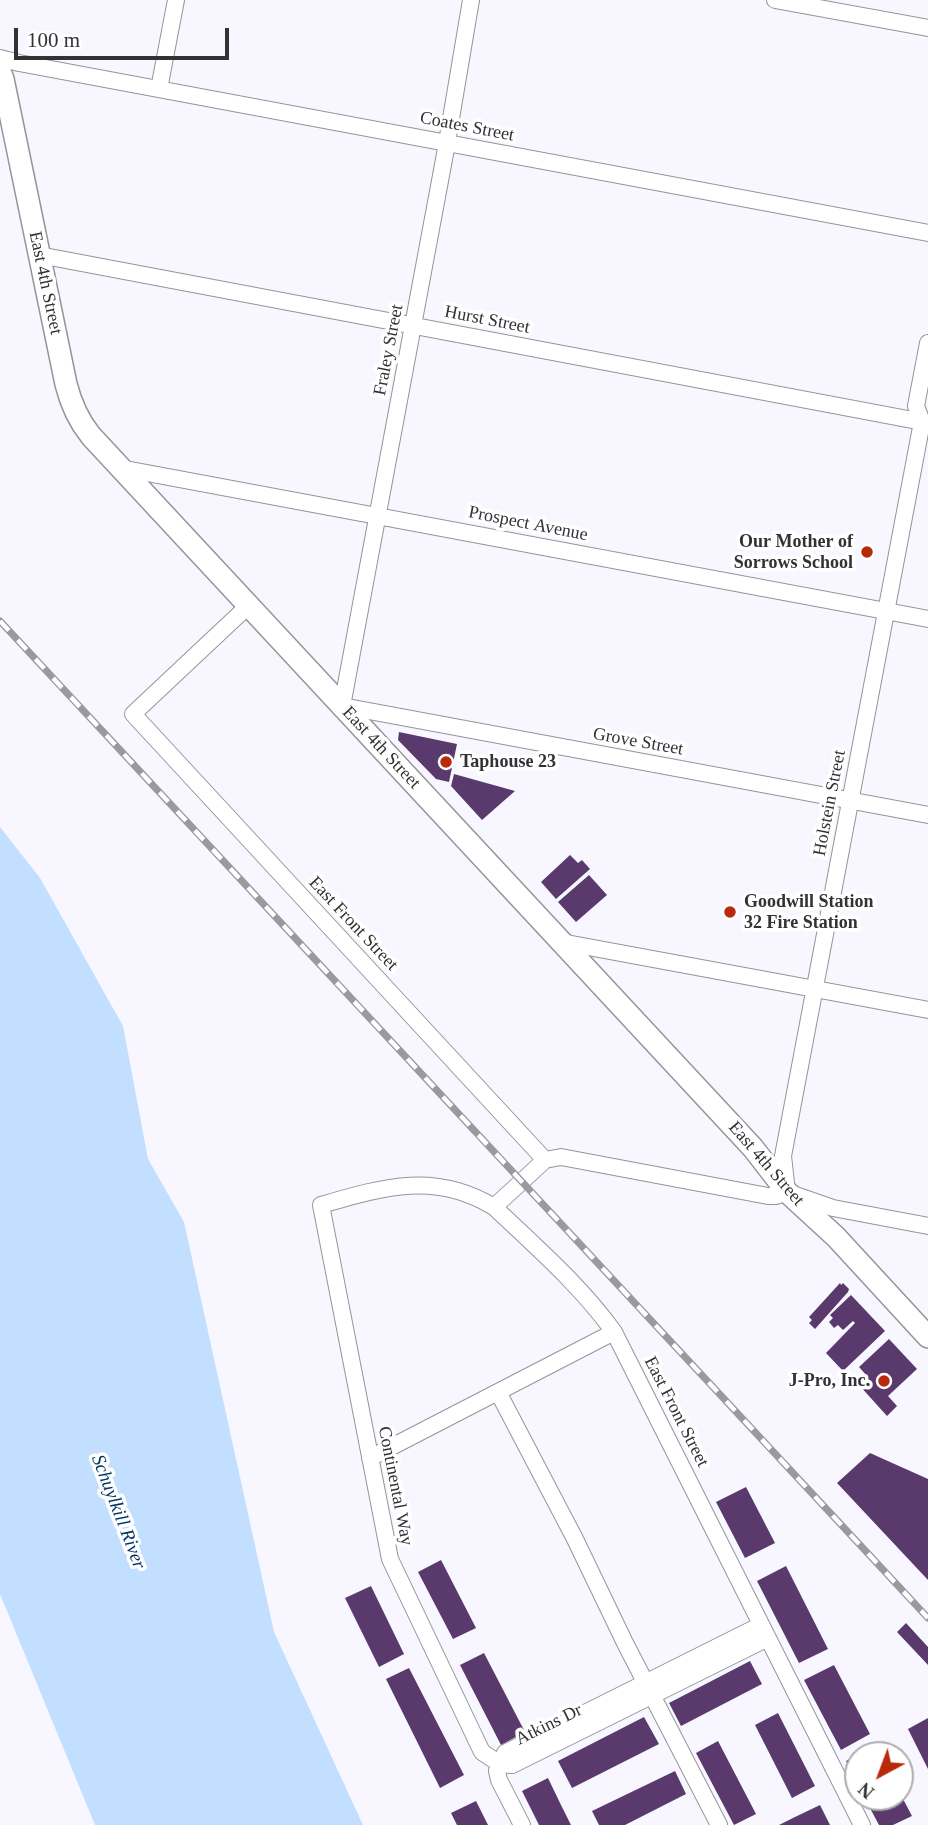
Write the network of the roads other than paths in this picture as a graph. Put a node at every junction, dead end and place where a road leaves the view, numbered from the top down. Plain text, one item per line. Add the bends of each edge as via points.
1 (176, 0) edge
2 (471, 0) edge
3 (775, 0) edge
4 (928, 28) edge
5 (0, 58) edge
6 (0, 71) edge
7 (159, 89) junction
8 (446, 143) junction
9 (928, 233) edge
10 (39, 255) junction
11 (413, 325) junction
12 (928, 343) edge
13 (926, 420) edge
14 (120, 468) junction
15 (377, 516) junction
16 (248, 606) junction
17 (886, 611) junction
18 (928, 619) edge
19 (342, 706) junction
20 (851, 800) junction
21 (928, 815) edge
22 (561, 942) junction
23 (815, 989) junction
24 (928, 1010) edge
25 (545, 1160) junction
26 (787, 1192) junction
27 (321, 1205) joint
28 (494, 1206) junction
29 (928, 1226) edge
30 (614, 1332) junction
31 (928, 1336) edge
32 (498, 1392) junction
33 (370, 1458) junction
34 (764, 1632) junction
35 (649, 1689) junction
36 (500, 1764) junction
37 (522, 1825) edge
38 (719, 1825) edge
39 (862, 1825) edge

1 - 7 street
2 - 8 street, Fraley Street
3 - 4 street
5 - 7 street, Coates Street
6 - 10 main road, East 4th Street
7 - 8 street, Coates Street
8 - 9 street, Coates Street
8 - 11 street, Fraley Street
10 - 11 street, Hurst Street
10 - 14 main road, East 4th Street via 75,413
11 - 13 street, Hurst Street
11 - 15 street, Fraley Street
12 - 13 street, Holstein Street via 916,406
13 - 17 street, Holstein Street
14 - 15 street, Prospect Avenue
14 - 16 main road, East 4th Street
15 - 17 street, Prospect Avenue
15 - 19 street, Fraley Street
16 - 19 main road, East 4th Street
16 - 25 street, East Front Street via 133,714
17 - 18 street, Prospect Avenue
17 - 20 street, Holstein Street
19 - 20 street, Grove Street
19 - 22 main road, East 4th Street
20 - 21 street, Grove Street
20 - 23 street, Holstein Street
22 - 23 street
22 - 26 main road, East 4th Street via 753,1148
23 - 24 street
23 - 26 street, Holstein Street via 783,1156
25 - 26 street via 561,1157 768,1196
25 - 28 street
26 - 29 street via 833,1208
26 - 31 main road, East 4th Street via 836,1237
27 - 28 street, East Front Street via 367,1192 425,1184 478,1197
27 - 33 street, Continental Way
28 - 30 street, East Front Street via 575,1283
30 - 32 street
30 - 34 street, East Front Street
32 - 33 street
32 - 35 street
33 - 36 street, Continental Way via 390,1559 482,1752
34 - 35 street, Atkins Dr
34 - 39 street, East Front Street
35 - 36 street, Atkins Dr via 512,1765
35 - 38 street
36 - 37 street via 499,1780

